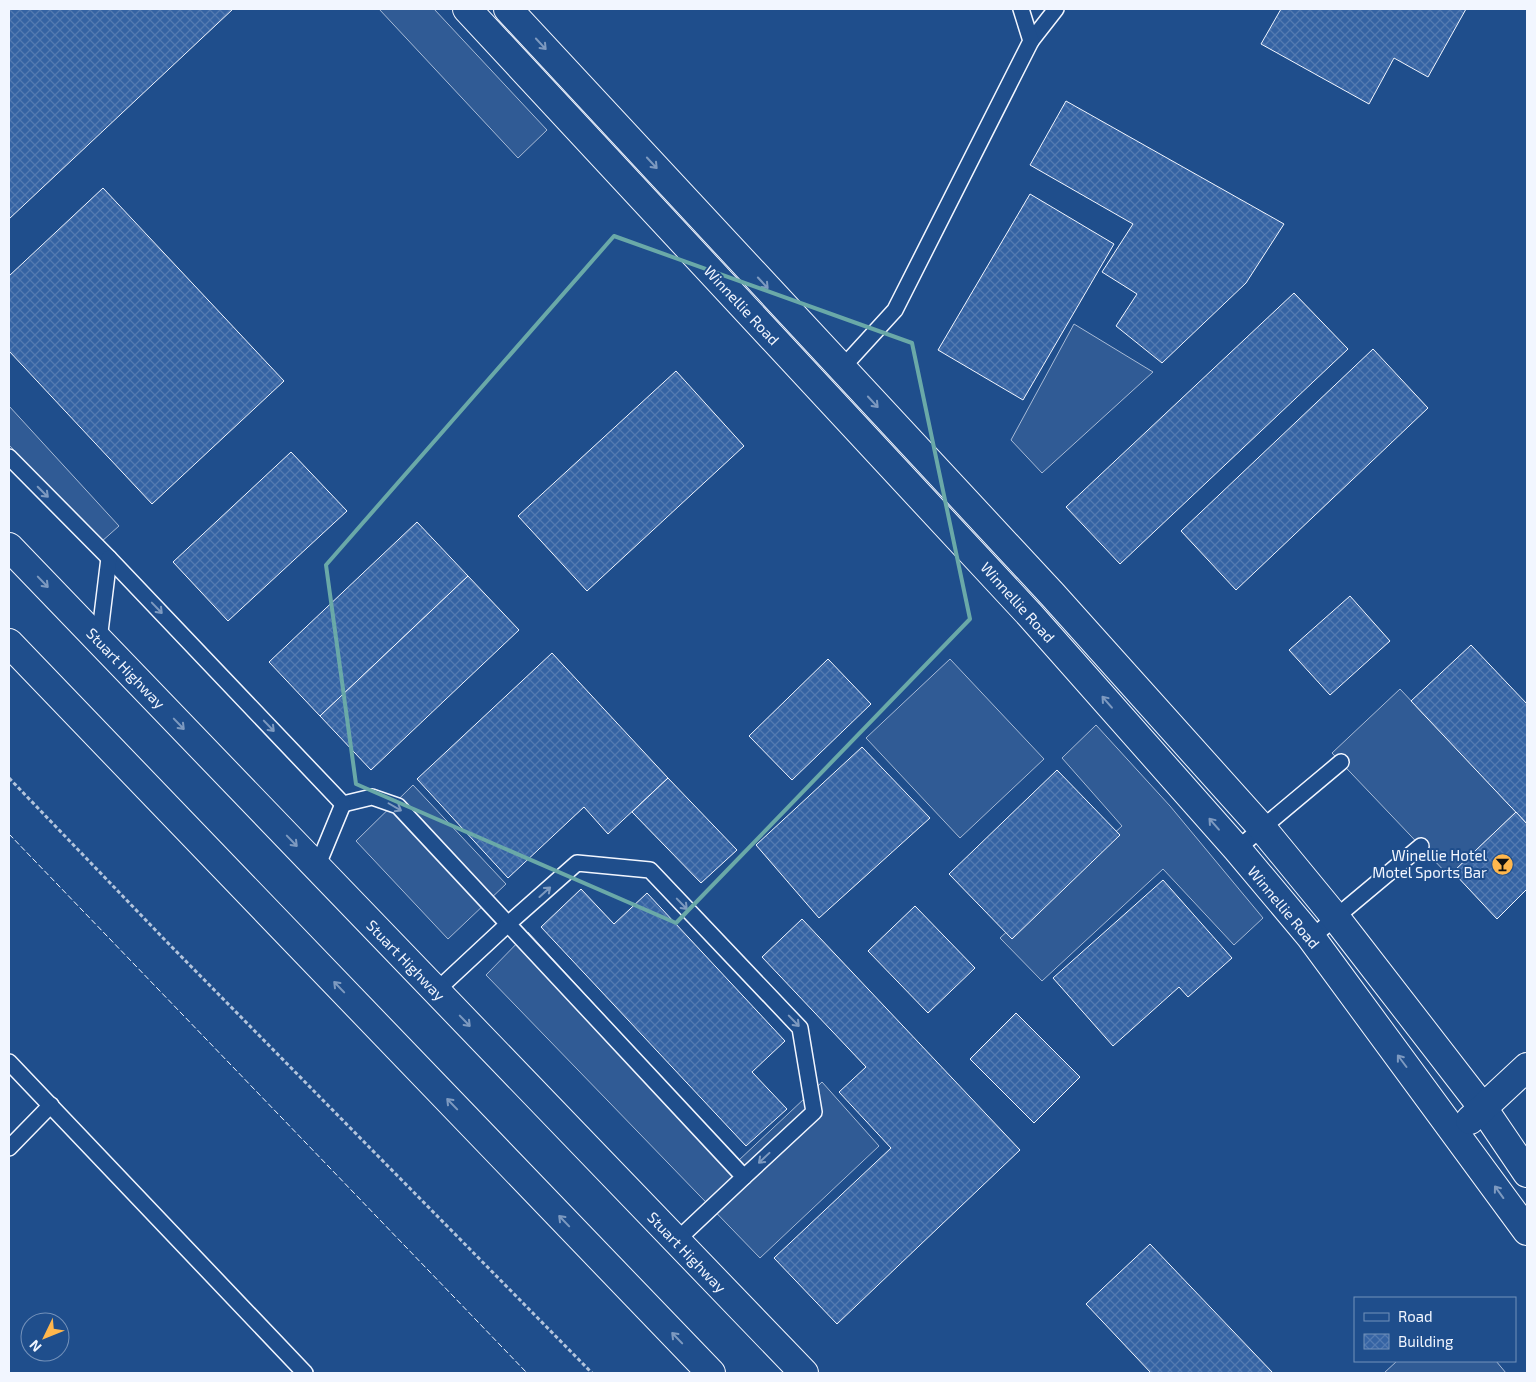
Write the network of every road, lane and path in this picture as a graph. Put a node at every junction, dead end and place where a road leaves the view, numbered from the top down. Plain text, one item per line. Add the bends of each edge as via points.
1 (466, 9) edge
2 (508, 9) edge
3 (1022, 9) edge
4 (1056, 9) edge
5 (1031, 41) junction
6 (842, 368) junction
7 (9, 457) edge
8 (9, 547) edge
9 (109, 558) junction
10 (99, 640) junction
11 (9, 643) edge
12 (1341, 762) dead end
13 (9, 778) edge
14 (343, 804) junction
15 (1262, 828) junction
16 (1421, 846) dead end
17 (1237, 849) junction
18 (317, 867) junction
19 (1336, 918) junction
20 (508, 924) junction
21 (1312, 938) junction
22 (436, 991) junction
23 (9, 1062) edge
24 (1527, 1067) edge
25 (51, 1106) junction
26 (1483, 1108) junction
27 (1456, 1133) junction
28 (9, 1148) edge
29 (1527, 1174) edge
30 (744, 1177) junction
31 (1527, 1231) edge
32 (676, 1241) junction
33 (299, 1371) edge
34 (592, 1373) edge
35 (711, 1373) edge
36 (804, 1373) edge

17 -> 1 main road, Winnellie Road via 1030,615
2 -> 6 main road, Winnellie Road
3 - 5 lane
4 - 5 lane
5 - 6 lane via 894,310
6 -> 15 main road, Winnellie Road
7 -> 9 lane
8 -> 10 main road, Stuart Highway
9 - 10 lane
9 -> 14 lane
10 -> 18 main road, Stuart Highway
35 -> 11 main road
12 - 15 lane
13 - 34 path
14 - 18 lane
14 -> 20 lane via 372,797 398,806
15 - 17 lane
15 - 19 main road, Winnellie Road
16 - 19 lane
17 - 21 main road, Winnellie Road
18 - 22 main road, Stuart Highway
19 - 21 lane
19 - 26 main road, Winnellie Road
20 - 22 lane
20 - 30 lane
20 -> 30 lane via 577,863 650,870 800,1028 814,1112
27 -> 21 main road, Winnellie Road
22 -> 32 main road, Stuart Highway
23 - 25 lane
24 - 26 main road
25 - 28 lane
25 - 33 lane
26 - 27 main road
26 - 29 main road, Winnellie Road
31 -> 27 main road, Winnellie Road
30 - 32 lane
32 - 36 main road, Stuart Highway

